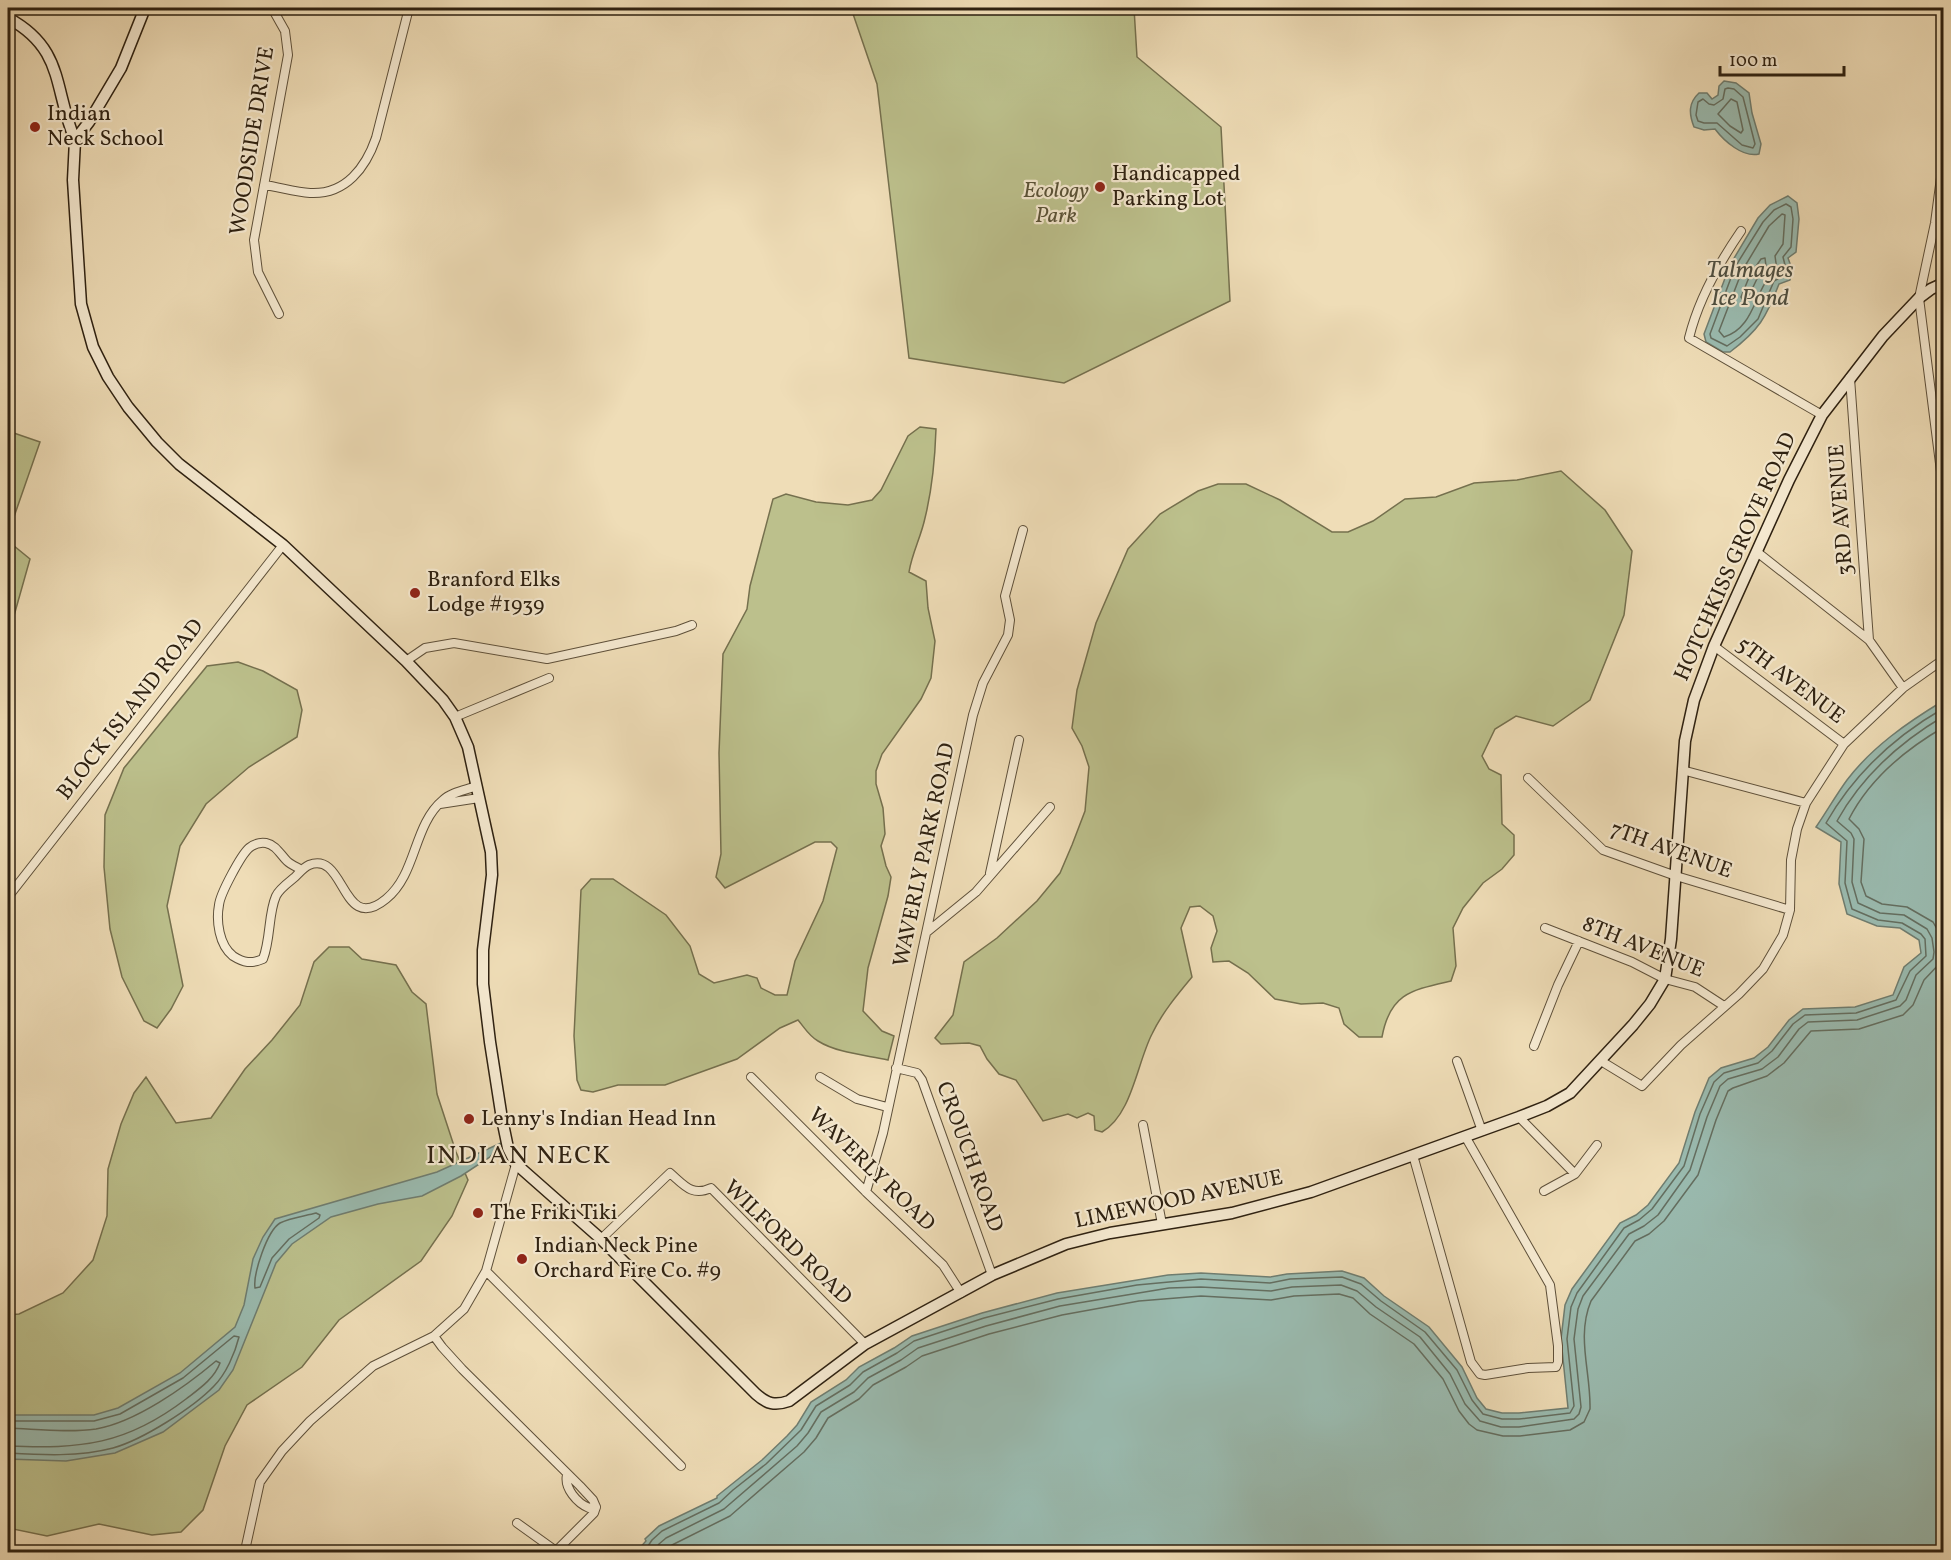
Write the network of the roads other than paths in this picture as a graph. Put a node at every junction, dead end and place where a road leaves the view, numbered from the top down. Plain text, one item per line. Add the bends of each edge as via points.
1 (145, 8) edge
2 (272, 8) edge
3 (409, 8) edge
4 (8, 18) edge
5 (75, 140) junction
6 (1944, 155) edge
7 (264, 185) junction
8 (1935, 223) junction
9 (1944, 227) edge
10 (1741, 231) dead end
11 (1944, 283) edge
12 (1919, 298) junction
13 (279, 314) dead end
14 (1850, 378) junction
15 (1822, 415) junction
16 (1944, 495) edge
17 (1023, 530) dead end
18 (283, 545) junction
19 (1757, 552) junction
20 (692, 625) dead end
21 (1869, 640) junction
22 (1714, 646) junction
23 (1944, 659) edge
24 (406, 661) junction
25 (549, 678) dead end
26 (1903, 688) junction
27 (455, 717) junction
28 (1019, 740) dead end
29 (1844, 744) junction
30 (1682, 771) junction
31 (1528, 778) dead end
32 (477, 786) junction
33 (480, 798) junction
34 (1806, 803) junction
35 (440, 804) junction
36 (1050, 807) dead end
37 (302, 870) junction
38 (990, 875) junction
39 (1676, 876) junction
40 (8, 897) edge
41 (1790, 910) junction
42 (1545, 928) dead end
43 (927, 932) junction
44 (1579, 941) junction
45 (1665, 979) junction
46 (1724, 1006) junction
47 (1534, 1046) dead end
48 (1457, 1061) dead end
49 (1601, 1061) junction
50 (896, 1068) junction
51 (751, 1077) dead end
52 (820, 1077) dead end
53 (888, 1107) junction
54 (1519, 1117) junction
55 (1143, 1125) dead end
56 (1482, 1131) junction
57 (1465, 1136) junction
58 (1597, 1145) dead end
59 (1413, 1155) junction
60 (516, 1164) junction
61 (1575, 1174) junction
62 (1544, 1191) dead end
63 (866, 1192) junction
64 (1162, 1224) junction
65 (602, 1239) junction
66 (486, 1270) junction
67 (992, 1275) junction
68 (961, 1293) junction
69 (434, 1336) junction
70 (865, 1344) junction
71 (681, 1466) dead end
72 (517, 1523) dead end
73 (242, 1552) edge

1 - 5 main road via 121,68
2 - 7 street, WOODSIDE DRIVE via 286,34 288,55
3 - 7 street via 376,138 359,172 339,186 317,192
4 - 5 main road via 34,35 48,56
5 - 18 main road via 72,180 81,304 101,364 128,407 185,471
6 - 8 street
7 - 13 street, WOODSIDE DRIVE via 255,254 258,272
8 - 9 street
8 - 12 street
10 - 15 street via 1724,255 1689,338
11 - 12 main road, HOTCHKISS GROVE ROAD
12 - 14 main road, HOTCHKISS GROVE ROAD
12 - 16 street
14 - 15 main road, HOTCHKISS GROVE ROAD
14 - 21 street, 3RD AVENUE
15 - 19 main road, HOTCHKISS GROVE ROAD
17 - 43 street, WAVERLY PARK ROAD via 1005,596 1010,620 1008,634 983,683 973,715
18 - 24 main road
18 - 40 street, BLOCK ISLAND ROAD
19 - 21 street
19 - 22 main road, HOTCHKISS GROVE ROAD
20 - 24 street via 547,659 454,643 425,648
21 - 26 street
22 - 29 street, 5TH AVENUE
22 - 30 main road, HOTCHKISS GROVE ROAD via 1694,700
23 - 26 street
24 - 27 main road
25 - 27 street
26 - 29 street
27 - 32 main road via 468,747
28 - 38 street
29 - 34 street
30 - 34 street
30 - 39 main road, HOTCHKISS GROVE ROAD
31 - 39 street, 7TH AVENUE via 1603,850
32 - 33 main road
32 - 35 street
33 - 35 street
33 - 60 main road via 492,875 483,984 505,1137
34 - 41 street via 1791,860
35 - 37 street via 427,821 403,881 385,900 369,908 356,906 346,896 330,867 309,865
36 - 38 street
37 - 37 street via 276,894 262,959 252,963 241,961 230,953 220,935 219,904 248,849 257,844 272,845
38 - 43 street via 976,892
39 - 41 street, 7TH AVENUE
39 - 45 main road, HOTCHKISS GROVE ROAD
41 - 46 street via 1784,935 1763,969
42 - 44 street, 8TH AVENUE
43 - 50 street, WAVERLY PARK ROAD
44 - 45 street, 8TH AVENUE
44 - 47 street
45 - 46 street, 8TH AVENUE via 1695,987
45 - 49 main road, HOTCHKISS GROVE ROAD via 1650,1004
46 - 49 street via 1642,1086
48 - 56 street
49 - 54 main road, LIMEWOOD AVENUE via 1570,1094
50 - 53 street, WAVERLY PARK ROAD
50 - 67 street, CROUCH ROAD via 917,1073 922,1080
51 - 63 street, WAVERLY ROAD
52 - 53 street via 857,1099
53 - 63 street, WAVERLY PARK ROAD
54 - 56 main road, LIMEWOOD AVENUE
54 - 61 street
55 - 64 street
56 - 57 main road, LIMEWOOD AVENUE
57 - 59 main road, LIMEWOOD AVENUE
57 - 59 street via 1550,1285 1557,1337 1556,1367 1485,1375 1471,1362
58 - 61 street
59 - 64 main road, LIMEWOOD AVENUE via 1311,1192 1232,1213
60 - 65 main road
60 - 66 street
61 - 62 street
63 - 68 street, WAVERLY ROAD via 943,1265
64 - 67 main road, LIMEWOOD AVENUE via 1066,1244
65 - 70 main road, LIMEWOOD AVENUE via 763,1401 776,1405 789,1401
65 - 70 street, WILFORD ROAD via 670,1173 693,1192 711,1188
66 - 69 street via 464,1309
66 - 71 street
67 - 68 main road, LIMEWOOD AVENUE
68 - 70 main road, LIMEWOOD AVENUE
69 - 72 street via 567,1475 568,1488 579,1501 589,1508 596,1507 556,1551
69 - 73 street via 373,1366 282,1451 260,1482

